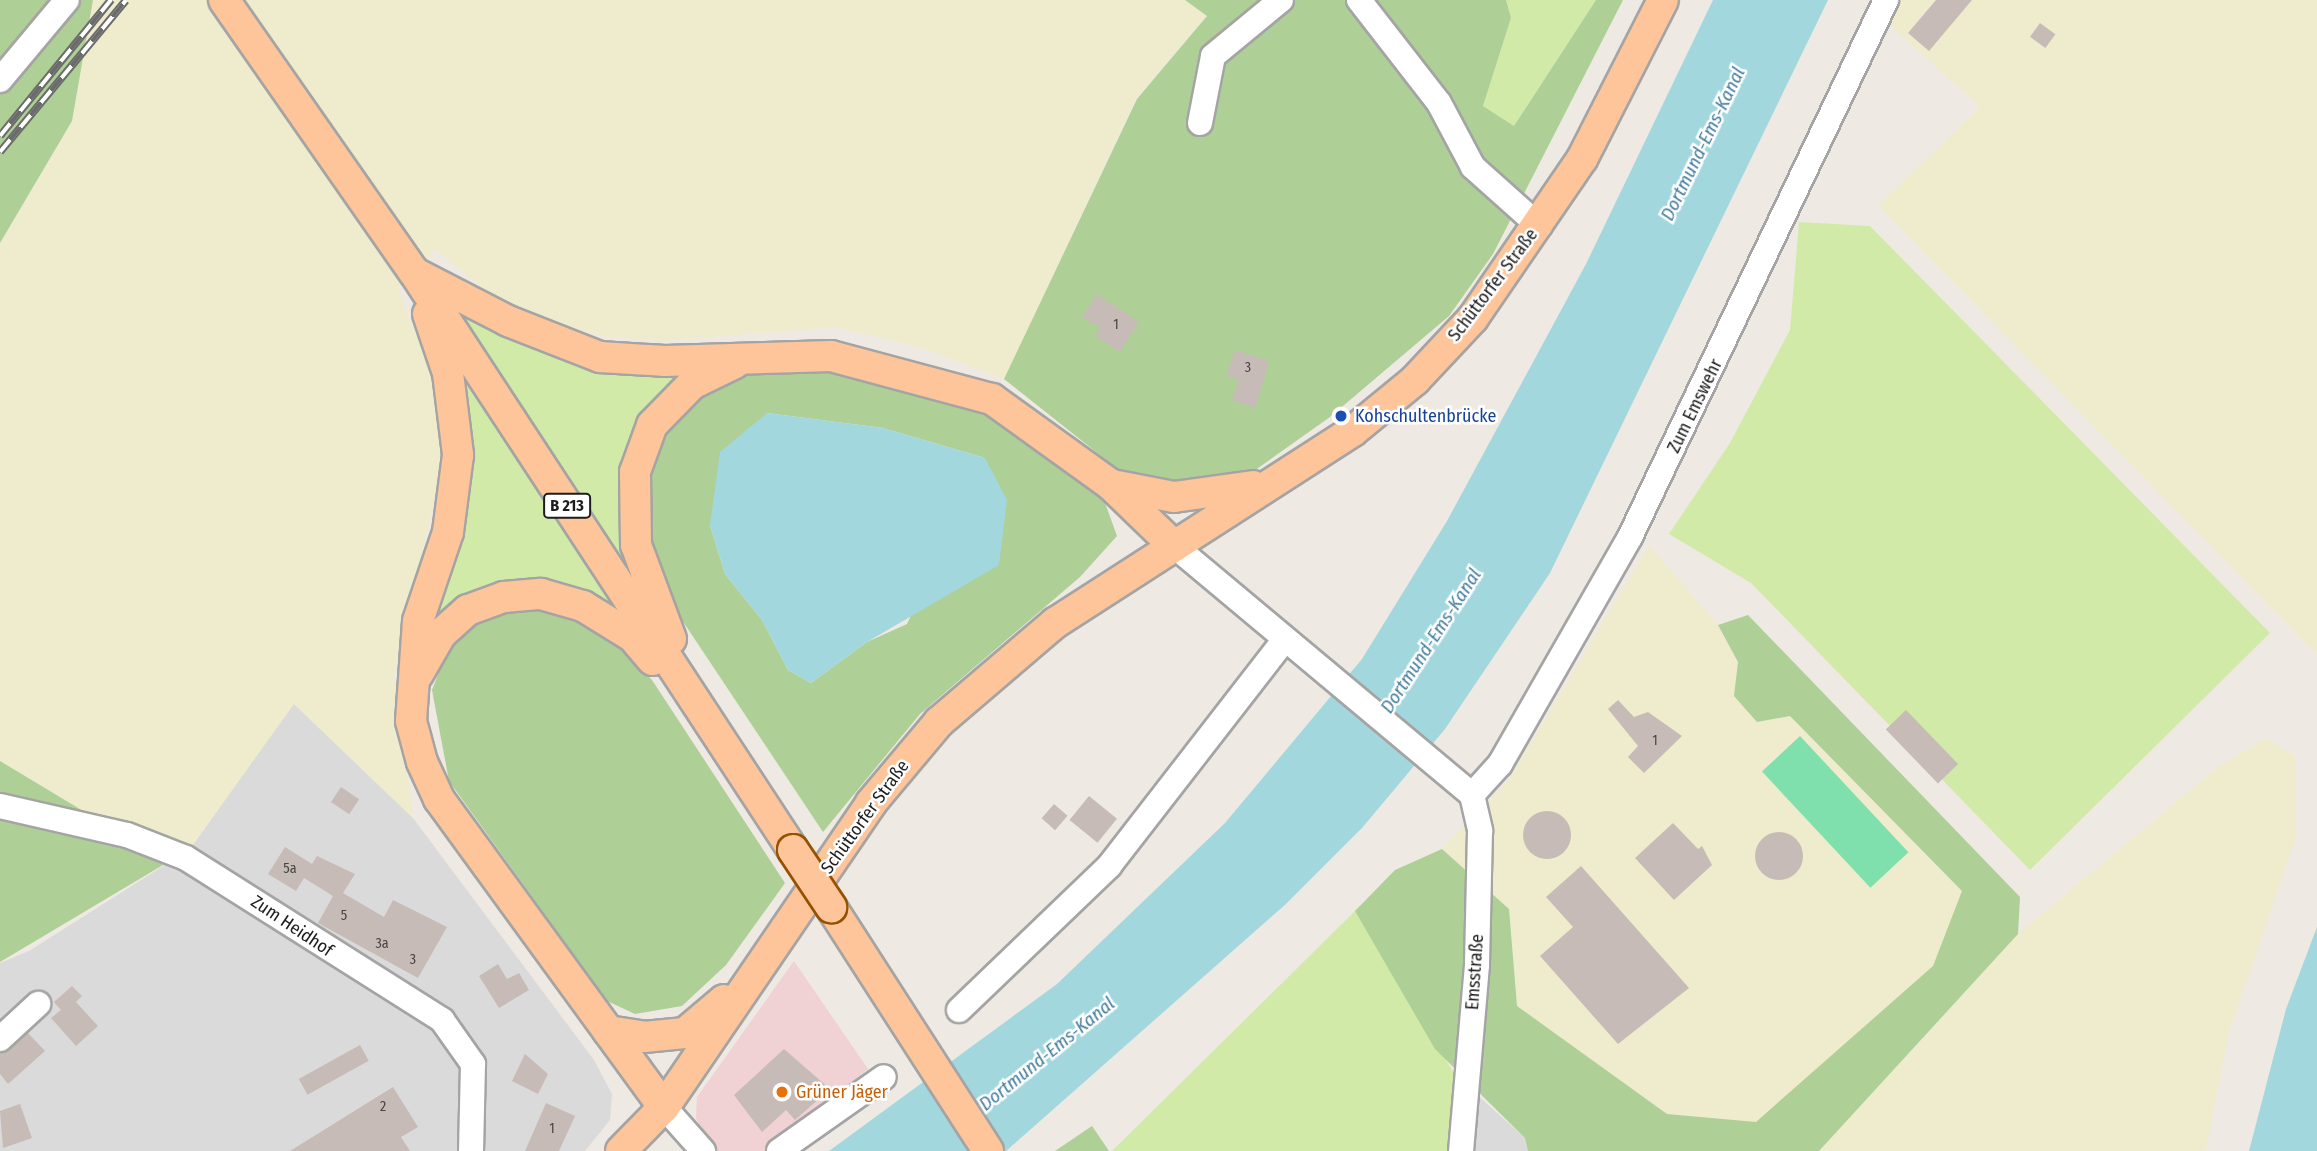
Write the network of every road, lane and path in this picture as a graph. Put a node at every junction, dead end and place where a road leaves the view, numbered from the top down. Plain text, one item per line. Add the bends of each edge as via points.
1 (67, 0) edge
2 (224, 0) edge
3 (1281, 0) edge
4 (1359, 0) edge
5 (1664, 0) edge
6 (1886, 0) edge
7 (0, 80) edge
8 (1199, 123) dead end
9 (1539, 226) junction
10 (414, 272) junction
11 (748, 357) junction
12 (1280, 479) junction
13 (1110, 484) junction
14 (1172, 544) junction
15 (1283, 642) junction
16 (415, 678) junction
17 (721, 740) junction
18 (1472, 795) junction
19 (0, 806) edge
20 (767, 958) junction
21 (38, 1004) dead end
22 (959, 1010) dead end
23 (608, 1031) junction
24 (0, 1039) edge
25 (884, 1077) dead end
26 (664, 1107) junction
27 (471, 1151) edge
28 (621, 1151) edge
29 (703, 1151) edge
30 (779, 1151) edge
31 (988, 1151) edge
32 (1461, 1151) edge

1 - 7 street
2 - 10 main road, B 213
3 - 8 street via 1213,56
4 - 9 street via 1439,103 1472,167
5 - 9 main road, Schüttorfer Straße via 1582,159
6 - 18 street, Zum Emswehr via 1629,537 1500,764
9 - 12 main road, Schüttorfer Straße via 1473,318 1415,380
10 - 11 main road via 508,321 600,356
10 - 16 main road via 448,373 458,456 447,532 418,621
10 - 17 main road, B 213
11 - 13 main road via 831,356 992,399
11 - 17 main road via 692,384 652,425 635,472 636,545 658,612
12 - 13 main road via 1189,497
12 - 14 main road, Schüttorfer Straße
13 - 14 main road
14 - 15 street
14 - 20 main road, Schüttorfer Straße via 1055,623 939,722 871,803
15 - 18 street
15 - 22 street via 1109,866
16 - 17 main road via 441,634 468,610 504,597 541,594 583,606 633,637
16 - 23 main road via 411,721 439,799
17 - 31 main road, B 213, bridge
18 - 32 street, Emsstraße via 1480,831 1477,965
19 - 27 street, Zum Heidhof via 127,835 186,859 442,1020 473,1064
20 - 23 main road via 685,1033 644,1038
20 - 26 main road, Schüttorfer Straße
21 - 24 street
23 - 26 main road
25 - 30 street
26 - 28 main road, Schüttorfer Straße
26 - 29 street

